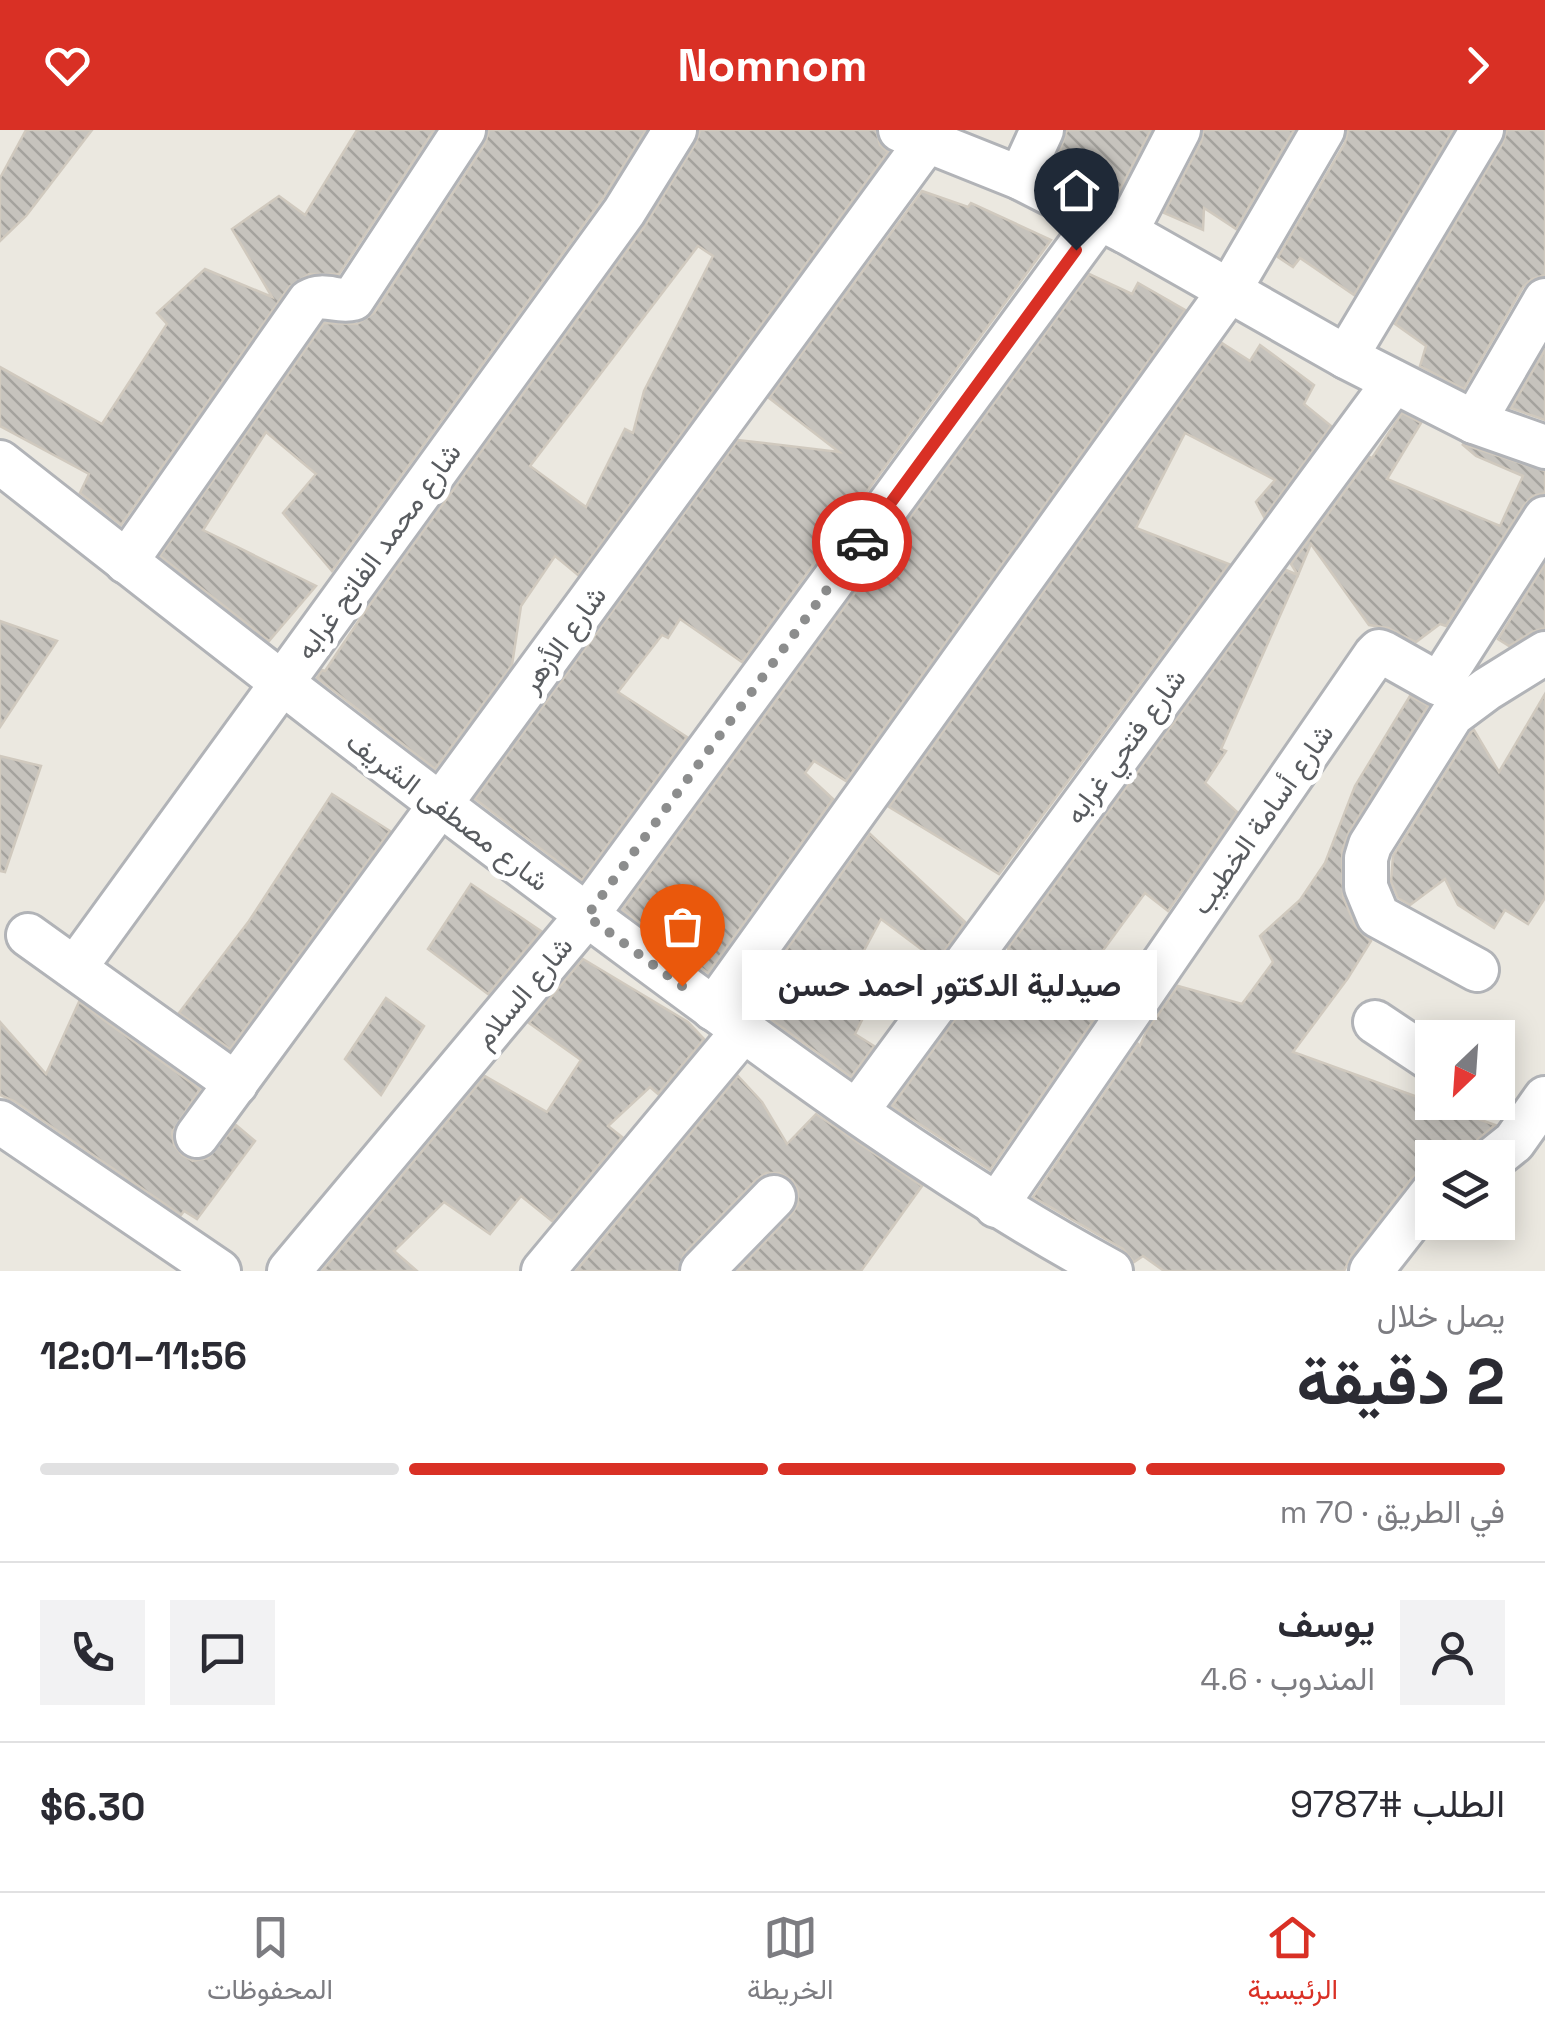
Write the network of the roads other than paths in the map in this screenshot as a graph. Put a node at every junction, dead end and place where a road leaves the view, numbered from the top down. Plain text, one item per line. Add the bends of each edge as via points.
1 (464, 130) edge
2 (674, 130) edge
3 (1042, 130) edge
4 (1179, 130) edge
5 (1323, 130) edge
6 (1482, 130) edge
7 (914, 136) edge
8 (1020, 178) junction
9 (1113, 226) junction
10 (1229, 292) junction
11 (1545, 300) edge
12 (1346, 358) junction
13 (1394, 382) junction
14 (1474, 422) junction
15 (1545, 447) edge
16 (0, 462) edge
17 (1545, 518) edge
18 (126, 562) junction
19 (1545, 653) edge
20 (281, 684) junction
21 (440, 806) junction
22 (587, 916) junction
23 (28, 935) dead end
24 (75, 968) junction
25 (1477, 970) dead end
26 (729, 1020) junction
27 (1375, 1022) dead end
28 (1415, 1049) edge
29 (236, 1084) junction
30 (1524, 1108) edge
31 (856, 1111) junction
32 (0, 1122) edge
33 (198, 1136) dead end
34 (1515, 1140) edge
35 (774, 1197) dead end
36 (996, 1206) junction
37 (1415, 1215) edge
38 (1056, 1258) edge
39 (712, 1268) edge
40 (219, 1271) edge
41 (289, 1271) edge
42 (544, 1271) edge
43 (1110, 1271) edge
44 (1371, 1271) edge

1 - 18 street via 353,299 308,301
2 - 20 street, شارع محمد الفاتح غرابه via 624,212
3 - 8 street
4 - 9 street, شارع السلام
5 - 10 street
6 - 12 street
7 - 8 street
7 - 21 street, شارع الأزهر
8 - 9 street
9 - 10 street
9 - 22 street, شارع السلام
10 - 12 street
10 - 26 street
11 - 14 street
12 - 13 street
13 - 14 street
13 - 31 street, شارع فتحي غرابه
14 - 15 street
16 - 18 street, شارع مصطفى الشريف
17 - 36 street, شارع أسامة الخطيب via 1439,684 1384,653 1374,655
18 - 20 street, شارع مصطفى الشريف
19 - 25 street via 1452,715 1366,858 1366,887 1378,916
20 - 21 street, شارع مصطفى الشريف
20 - 24 street, شارع محمد الفاتح غرابه
21 - 22 street, شارع مصطفى الشريف
21 - 29 street, شارع الأزهر
22 - 26 street, شارع مصطفى الشريف
22 - 41 street, شارع السلام
23 - 24 street
24 - 29 street
26 - 31 street, شارع مصطفى الشريف
26 - 42 street
27 - 28 street
29 - 33 street, شارع الأزهر
30 - 34 street
31 - 36 street, شارع مصطفى الشريف
32 - 40 street
35 - 39 street
36 - 38 street, شارع مصطفى الشريف
37 - 44 street
38 - 43 street, شارع مصطفى الشريف

